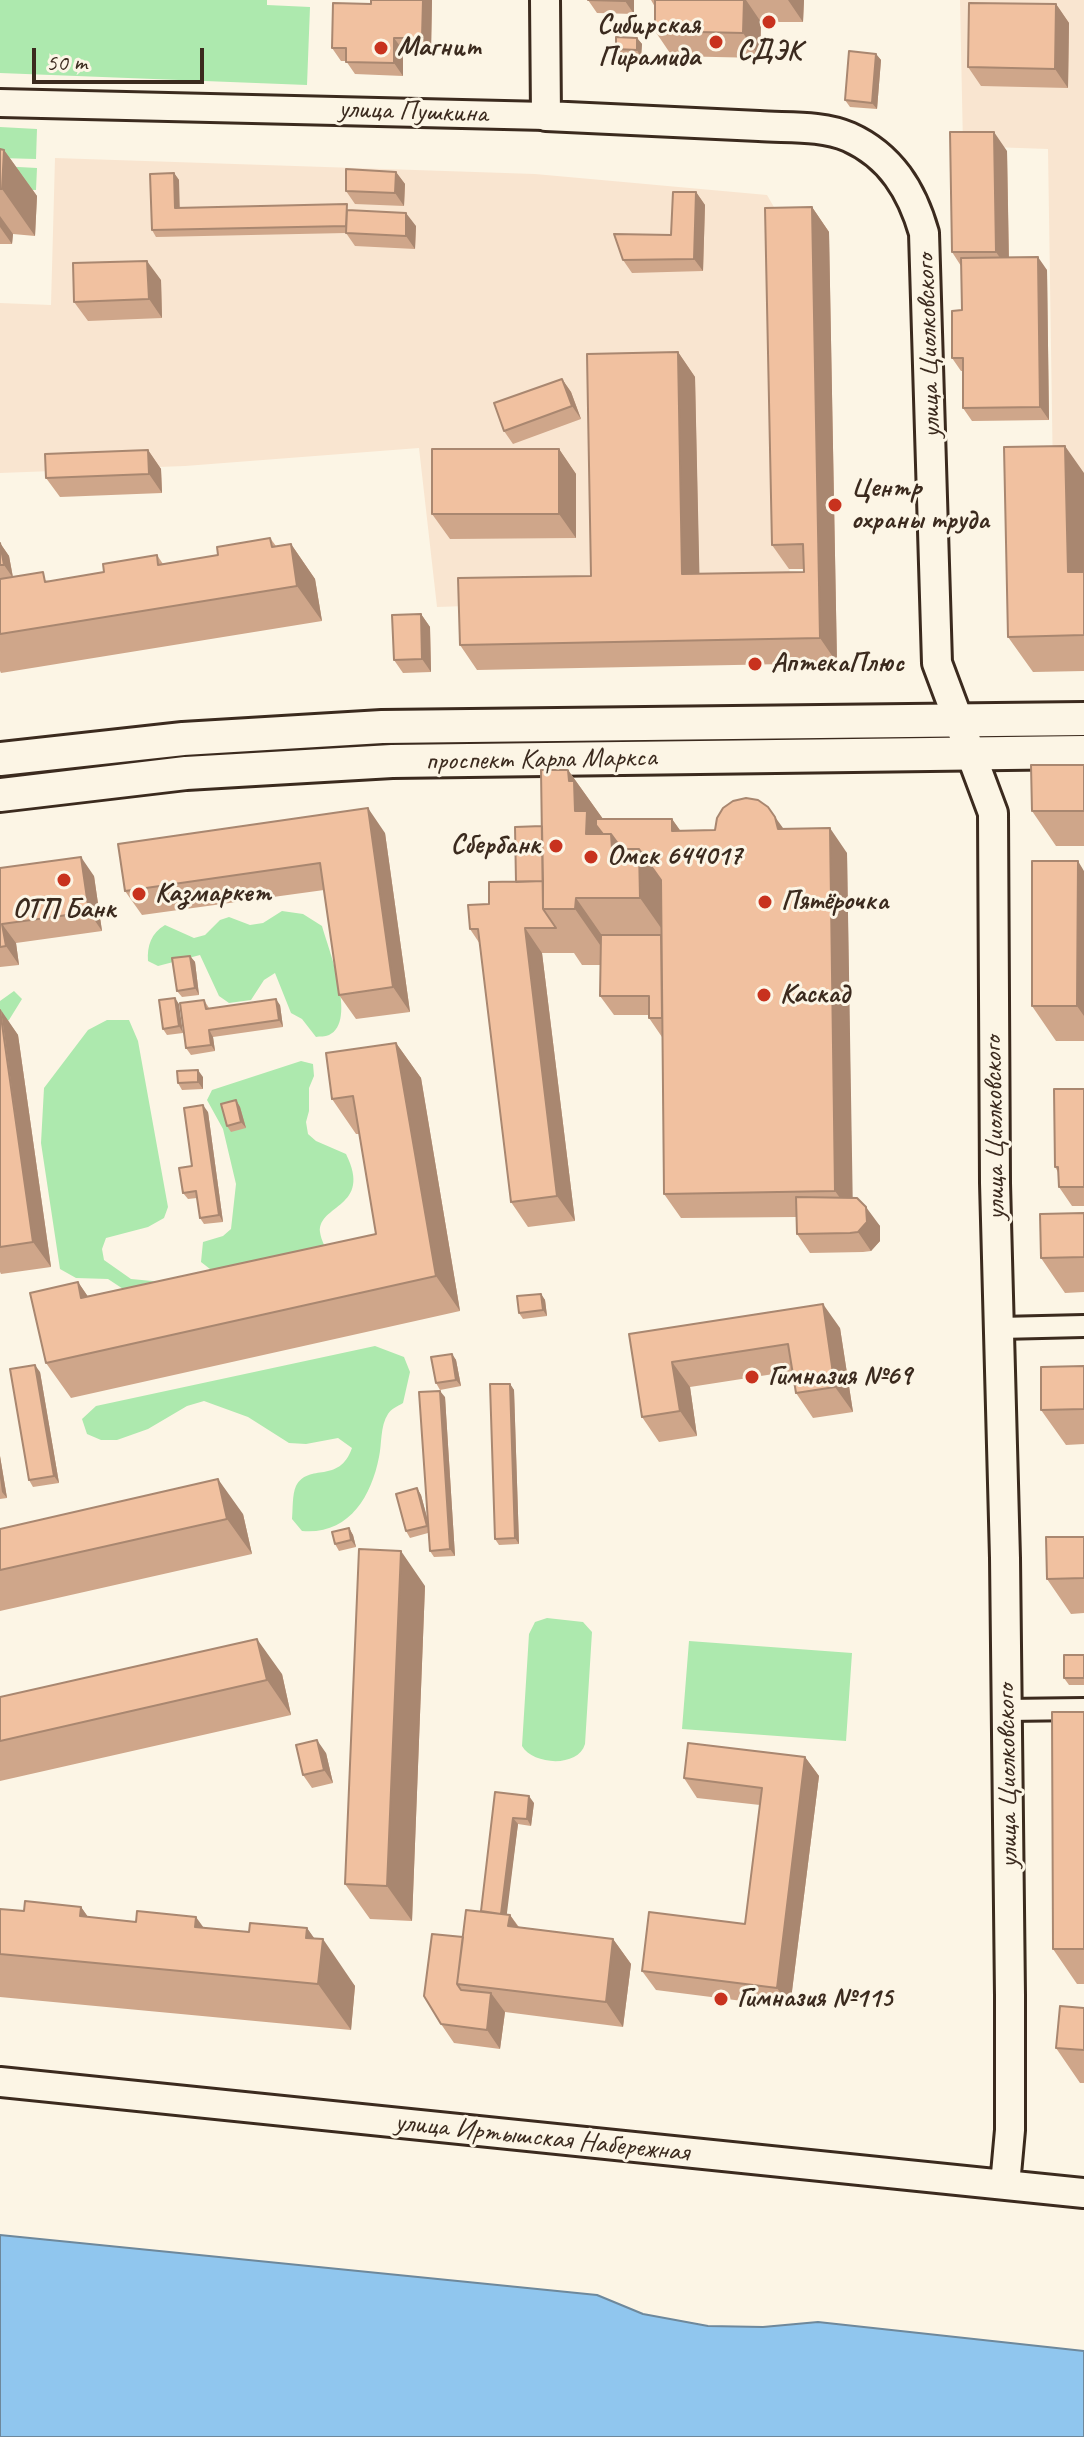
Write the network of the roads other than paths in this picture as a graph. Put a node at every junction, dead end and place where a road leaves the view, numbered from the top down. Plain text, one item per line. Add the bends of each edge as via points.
1 (545, 0) edge
2 (0, 103) edge
3 (546, 116) junction
4 (825, 130) joint
5 (1084, 719) edge
6 (959, 720) junction
7 (183, 739) junction
8 (103, 748) junction
9 (1084, 752) edge
10 (973, 754) junction
11 (0, 759) edge
12 (186, 773) junction
13 (105, 782) junction
14 (0, 795) edge
15 (1084, 1326) edge
16 (1000, 1328) junction
17 (1084, 1709) edge
18 (1007, 1710) junction
19 (0, 2082) edge
20 (1005, 2185) junction
21 (1084, 2193) edge

1 - 3 main road
2 - 3 street, улица Пушкина
3 - 4 main road, улица Пушкина
4 - 6 main road, улица Циолковского via 859,142 898,174 915,202 924,233 937,663
5 - 6 main road, проспект Карла Маркса
6 - 7 main road, проспект Карла Маркса via 422,726
6 - 10 main road, улица Циолковского
7 - 8 main road, проспект Карла Маркса
7 - 12 main road
8 - 11 main road, проспект Карла Маркса
8 - 13 main road
9 - 10 main road, проспект Карла Маркса
10 - 12 main road, проспект Карла Маркса via 392,761
10 - 16 main road, улица Циолковского via 993,813
12 - 13 main road, проспект Карла Маркса
13 - 14 main road, проспект Карла Маркса
15 - 16 street
16 - 18 main road, улица Циолковского
17 - 18 street
18 - 20 main road, улица Циолковского via 1010,2130
19 - 20 main road, улица Иртышская Набережная
20 - 21 main road, улица Иртышская Набережная

